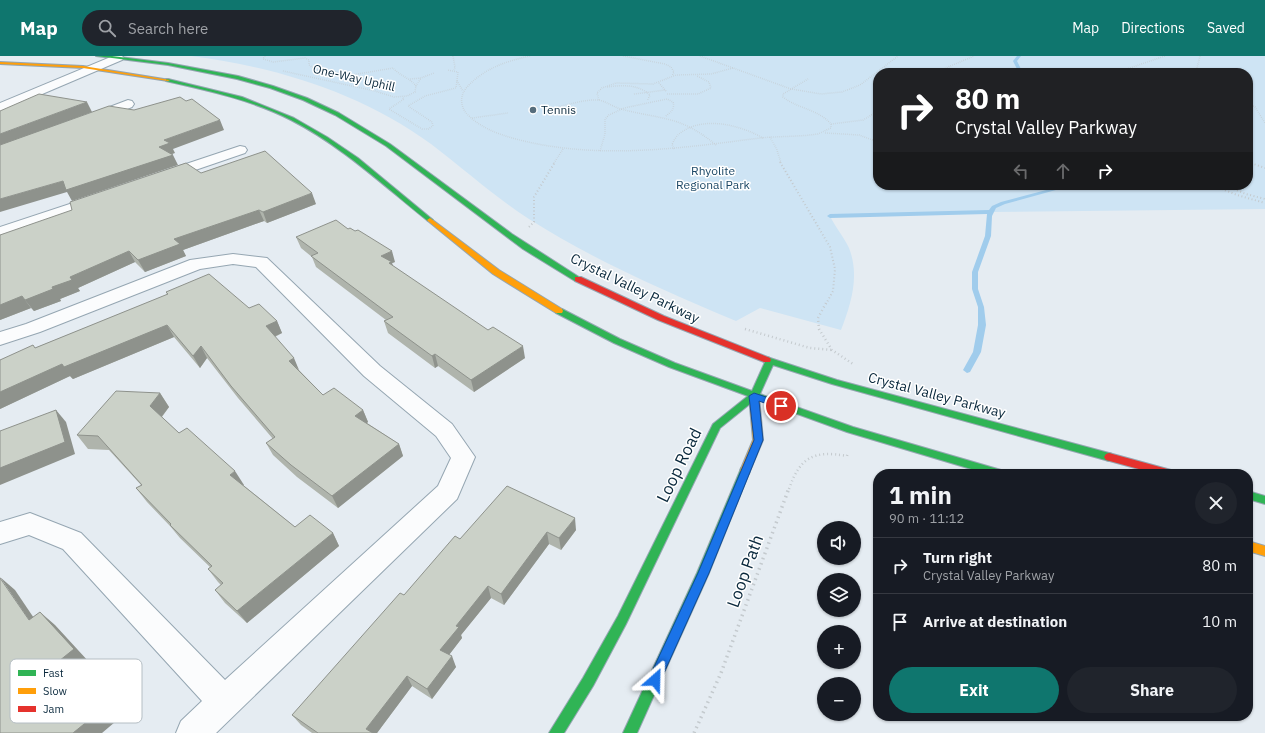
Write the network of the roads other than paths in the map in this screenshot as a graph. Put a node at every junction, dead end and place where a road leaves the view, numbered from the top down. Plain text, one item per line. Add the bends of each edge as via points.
1 (98, 56) edge
2 (118, 58) junction
3 (0, 63) edge
4 (93, 68) junction
5 (128, 104) dead end
6 (0, 108) edge
7 (82, 122) edge
8 (240, 150) dead end
9 (154, 180) edge
10 (110, 196) edge
11 (0, 232) edge
12 (0, 339) edge
13 (770, 361) junction
14 (754, 396) junction
15 (984, 469) edge
16 (1153, 469) edge
17 (1253, 496) edge
18 (1265, 500) edge
19 (0, 533) edge
20 (1253, 547) edge
21 (1265, 551) edge
22 (224, 702) junction
23 (193, 733) edge
24 (556, 733) edge
25 (630, 733) edge

1 - 2 main road, Crystal Valley Parkway
2 - 4 street
2 - 13 main road, Crystal Valley Parkway via 222,74 270,87 319,105 384,142 489,222 572,276 610,296 700,335
3 - 4 main road
4 - 6 street
4 - 14 main road via 194,85 240,98 287,116 347,153 465,249 527,292 617,340 672,365
5 - 7 street
8 - 9 street
10 - 11 street
12 - 22 street via 196,264 233,259 261,262 372,371 444,430 463,457 448,492
13 - 14 main road
13 - 16 main road, Crystal Valley Parkway
14 - 15 main road via 850,430
14 - 24 main road, Loop Road via 716,426 622,620
14 - 25 main road via 758,440 703,573
17 - 18 main road
19 - 22 street via 30,524 72,541
20 - 21 main road
22 - 23 street

